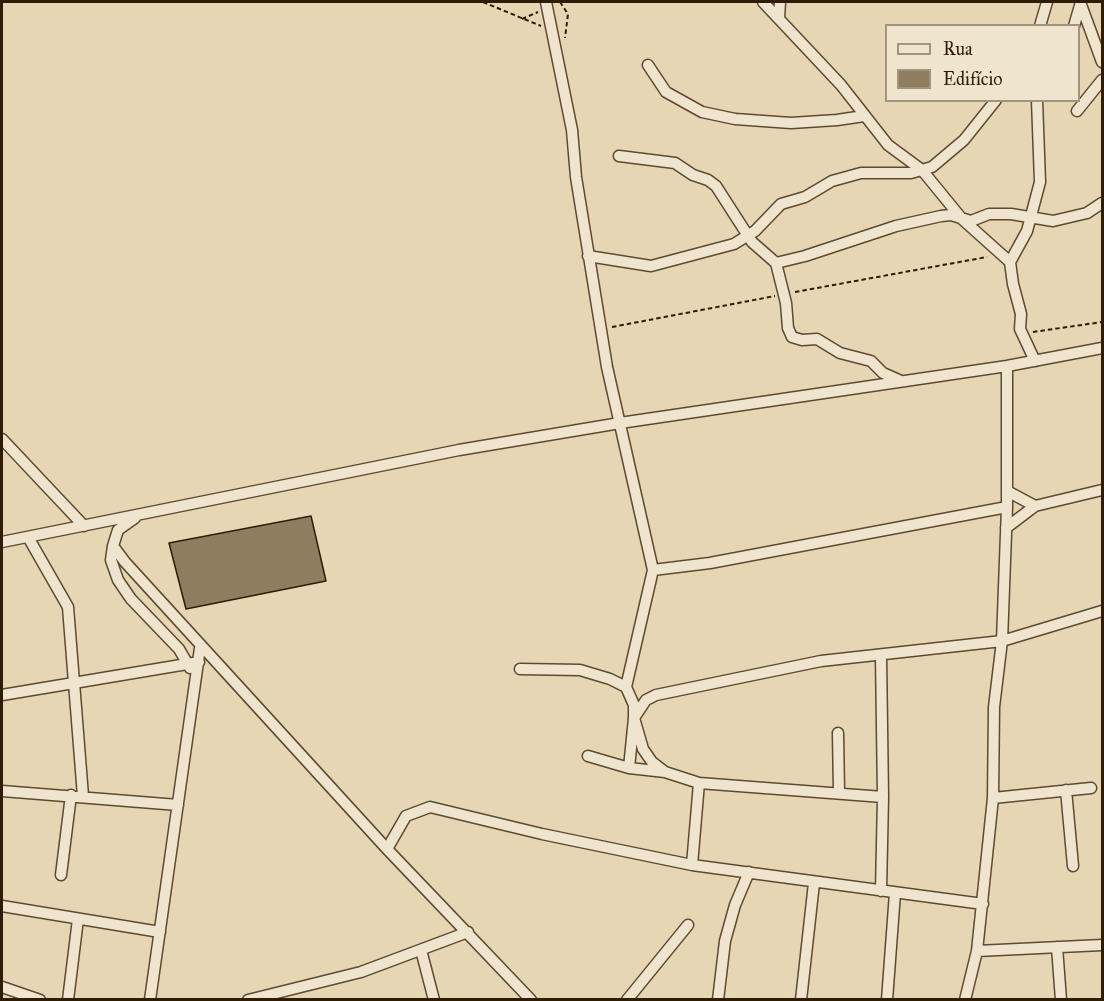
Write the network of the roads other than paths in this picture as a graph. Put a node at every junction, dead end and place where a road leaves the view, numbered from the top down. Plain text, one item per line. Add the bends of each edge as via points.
1 (763, 2) edge
2 (780, 2) edge
3 (1047, 2) edge
4 (1081, 2) edge
5 (547, 5) edge
6 (779, 18) junction
7 (1041, 24) edge
8 (1075, 24) edge
9 (1102, 62) edge
10 (648, 65) dead end
11 (1102, 80) edge
12 (995, 102) edge
13 (1037, 102) edge
14 (1077, 111) dead end
15 (864, 116) junction
16 (619, 156) dead end
17 (922, 170) junction
18 (1102, 203) edge
19 (1031, 216) junction
20 (962, 219) junction
21 (747, 237) junction
22 (588, 256) junction
23 (1006, 259) junction
24 (776, 262) junction
25 (1102, 348) edge
26 (1035, 361) junction
27 (1007, 366) junction
28 (901, 381) junction
29 (620, 423) junction
30 (2, 439) edge
31 (1102, 490) edge
32 (1007, 491) junction
33 (1035, 506) junction
34 (1007, 507) junction
35 (140, 515) junction
36 (84, 526) junction
37 (1006, 528) junction
38 (28, 537) junction
39 (2, 542) edge
40 (113, 546) junction
41 (653, 570) junction
42 (1102, 611) edge
43 (1002, 641) junction
44 (201, 648) junction
45 (881, 656) junction
46 (194, 663) junction
47 (520, 669) dead end
48 (73, 682) junction
49 (626, 687) junction
50 (2, 694) edge
51 (634, 718) junction
52 (838, 733) dead end
53 (588, 756) dead end
54 (628, 768) junction
55 (665, 772) junction
56 (699, 783) junction
57 (1090, 788) dead end
58 (1066, 790) junction
59 (2, 791) edge
60 (839, 793) junction
61 (71, 795) junction
62 (83, 796) junction
63 (883, 797) junction
64 (993, 798) junction
65 (178, 805) junction
66 (387, 849) junction
67 (692, 865) junction
68 (1073, 866) dead end
69 (749, 872) junction
70 (61, 875) dead end
71 (814, 883) junction
72 (881, 891) junction
73 (895, 893) junction
74 (983, 904) junction
75 (2, 906) edge
76 (78, 919) junction
77 (688, 925) dead end
78 (160, 932) junction
79 (468, 932) junction
80 (1102, 945) edge
81 (1057, 947) junction
82 (421, 950) junction
83 (977, 951) junction
84 (2, 987) edge
85 (40, 999) edge
86 (68, 999) edge
87 (150, 999) edge
88 (248, 999) edge
89 (434, 999) edge
90 (531, 999) edge
91 (627, 999) edge
92 (718, 999) edge
93 (801, 999) edge
94 (887, 999) edge
95 (965, 999) edge
96 (1061, 999) edge

1 - 6 street
2 - 6 street
3 - 7 street
4 - 8 street
4 - 9 street
5 - 22 street via 572,130
6 - 15 street
10 - 15 street via 666,92 702,111 735,119 791,123
11 - 14 street
12 - 17 street via 953,151
13 - 19 street via 1041,171
15 - 17 street via 892,148
16 - 21 street via 675,163 708,180 716,186
17 - 20 street
17 - 21 street via 871,172 832,181 805,197 781,204
18 - 19 street via 1088,213 1058,220
19 - 20 street via 995,214 971,221
19 - 23 street
20 - 23 street
20 - 24 street via 946,215 896,226
21 - 22 street via 690,258 651,266
21 - 24 street
22 - 29 street
23 - 26 street via 1021,314 1022,334
24 - 28 street via 792,337 818,339 840,353 871,361 883,373
25 - 26 street
26 - 27 street
27 - 28 street
27 - 32 street
28 - 29 street
29 - 35 street via 459,450
29 - 41 street
30 - 36 street
31 - 33 street
32 - 33 street
32 - 34 street
33 - 37 street
34 - 37 street
34 - 41 street via 710,564
35 - 36 street
35 - 40 street via 118,530
36 - 38 street
37 - 43 street
38 - 39 street
38 - 48 street via 68,607
40 - 44 street
40 - 46 street via 111,560 118,580 147,618
41 - 49 street
42 - 43 street
43 - 45 street
43 - 64 street via 994,707
44 - 46 street
44 - 66 street
45 - 51 street via 821,661 656,695 646,700
45 - 63 street
46 - 48 street
46 - 65 street via 196,683
47 - 49 street via 580,670
48 - 50 street
48 - 62 street
49 - 51 street via 634,705
51 - 54 street
51 - 55 street via 643,749
52 - 60 street
53 - 54 street
54 - 55 street
55 - 56 street
56 - 60 street
56 - 67 street
57 - 58 street
58 - 64 street
58 - 68 street
59 - 61 street
60 - 63 street
61 - 62 street
61 - 70 street
62 - 65 street
63 - 72 street
64 - 74 street
65 - 78 street
66 - 67 street via 406,816 430,807
66 - 79 street
67 - 69 street
69 - 71 street
69 - 92 street via 725,941
71 - 72 street
71 - 93 street
72 - 73 street
73 - 74 street
73 - 94 street
74 - 83 street
75 - 76 street
76 - 78 street
76 - 86 street
77 - 91 street
78 - 87 street
79 - 82 street
79 - 90 street
80 - 81 street
81 - 83 street
81 - 96 street
82 - 88 street via 309,987
82 - 89 street
83 - 95 street
84 - 85 street

